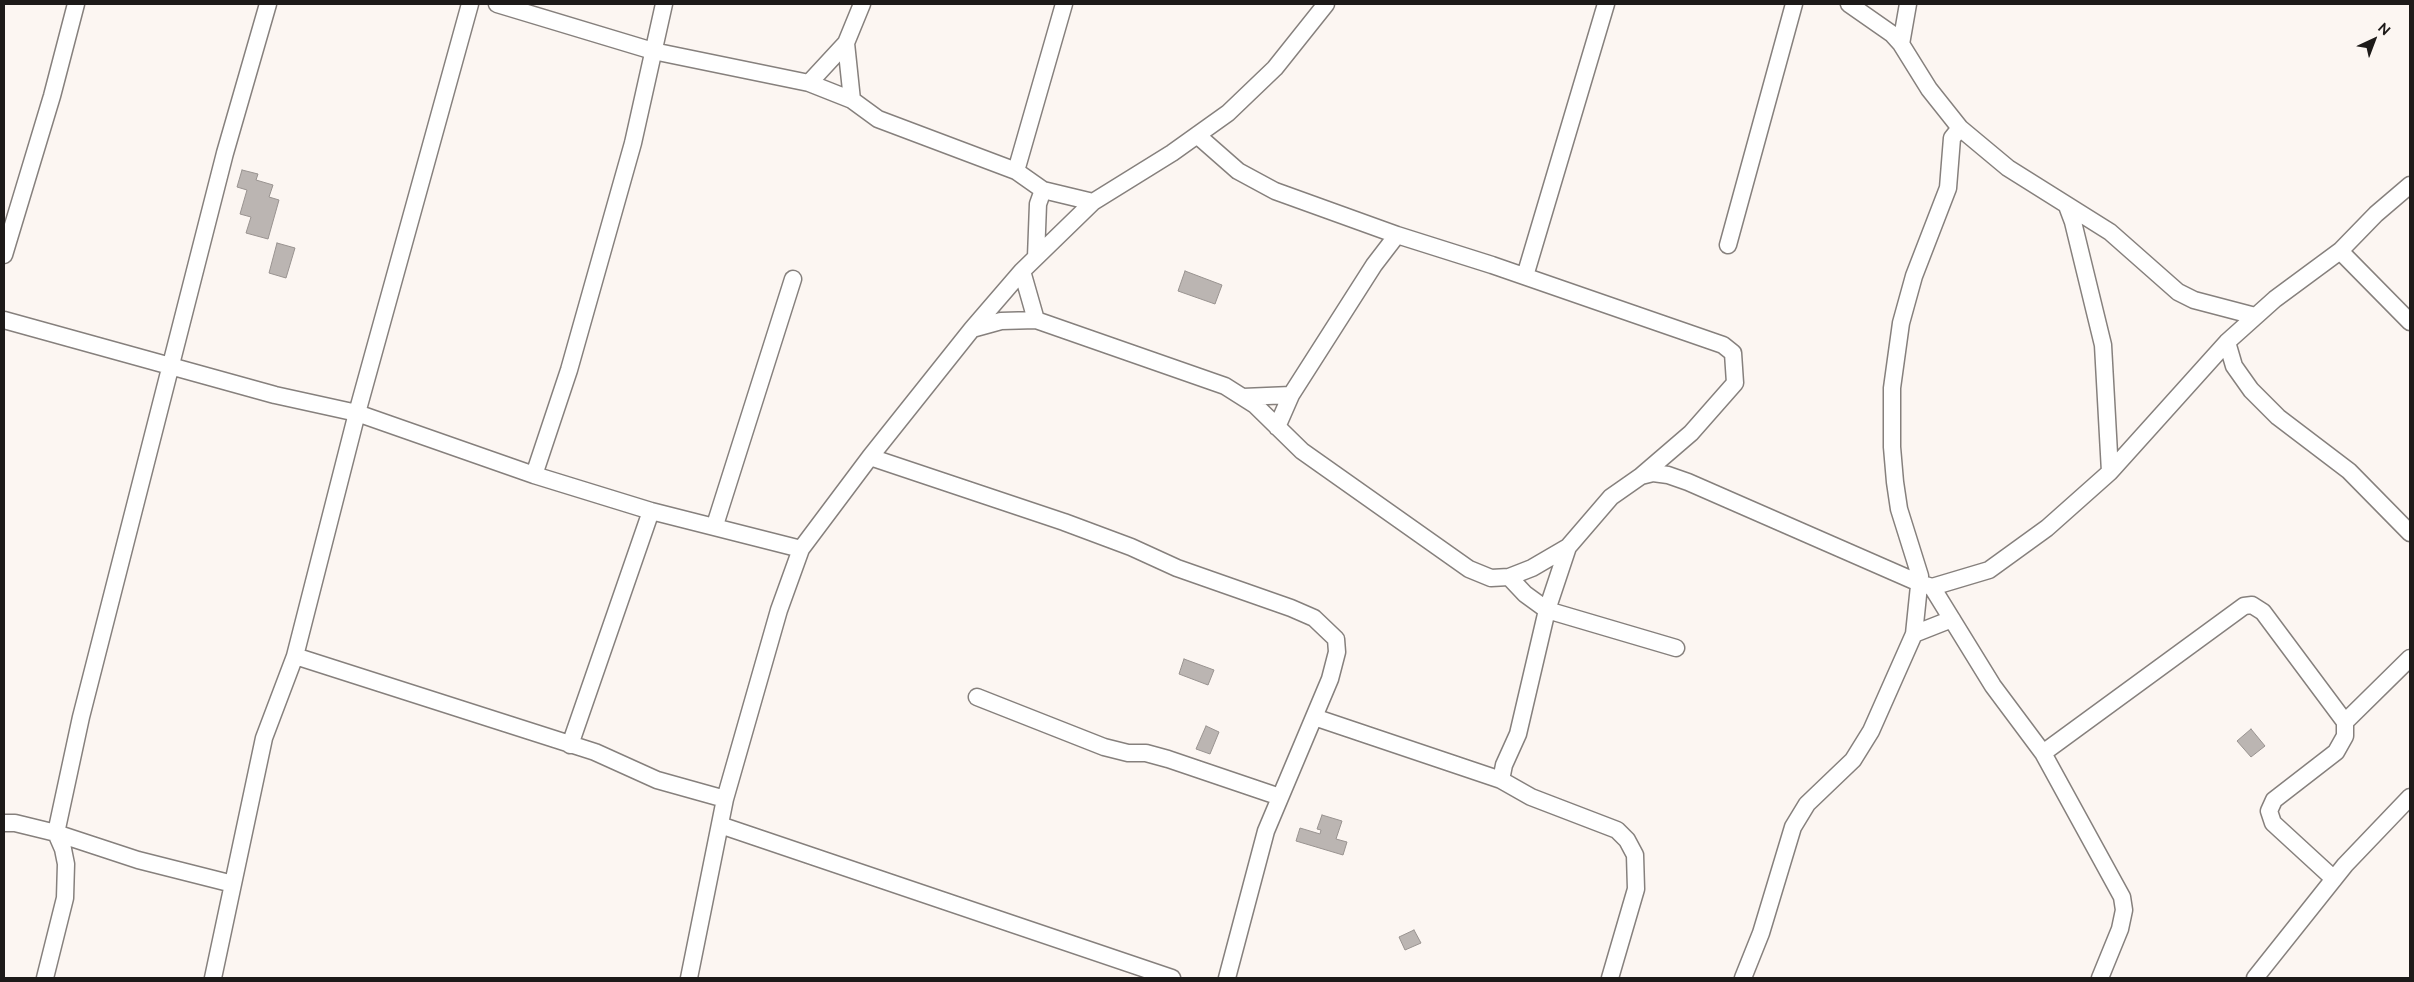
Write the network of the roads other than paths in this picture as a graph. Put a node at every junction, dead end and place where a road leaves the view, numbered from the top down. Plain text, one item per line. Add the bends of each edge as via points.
1 (76, 4) edge
2 (268, 4) edge
3 (470, 4) edge
4 (497, 4) edge
5 (664, 4) edge
6 (862, 4) edge
7 (1064, 4) edge
8 (1326, 4) edge
9 (1606, 4) edge
10 (1794, 4) edge
11 (1849, 4) edge
12 (1908, 4) edge
13 (846, 43) junction
14 (1901, 44) junction
15 (653, 51) junction
16 (809, 83) junction
17 (852, 100) junction
18 (1960, 128) junction
19 (1197, 135) junction
20 (1016, 171) junction
21 (2410, 185) edge
22 (1043, 190) junction
23 (1093, 202) junction
24 (2066, 206) junction
25 (1397, 235) junction
26 (1728, 245) dead end
27 (2340, 251) junction
28 (4, 255) edge
29 (1036, 258) junction
30 (1022, 271) junction
31 (1525, 276) junction
32 (793, 279) dead end
33 (2255, 316) junction
34 (4, 320) edge
35 (1036, 320) junction
36 (2410, 322) edge
37 (972, 329) junction
38 (2227, 342) junction
39 (171, 366) junction
40 (1291, 395) junction
41 (1244, 397) junction
42 (357, 414) junction
43 (1277, 427) junction
44 (870, 457) junction
45 (2110, 472) junction
46 (534, 475) junction
47 (1641, 476) junction
48 (650, 511) junction
49 (715, 525) junction
50 (2410, 533) edge
51 (1568, 547) junction
52 (801, 549) junction
53 (1509, 576) junction
54 (1926, 585) junction
55 (1547, 610) junction
56 (1952, 619) junction
57 (1914, 634) junction
58 (1676, 648) dead end
59 (295, 656) junction
60 (2410, 658) edge
61 (977, 697) dead end
62 (1314, 717) junction
63 (2345, 722) junction
64 (570, 744) junction
65 (2043, 753) junction
66 (1501, 780) junction
67 (1280, 797) junction
68 (2410, 797) edge
69 (725, 800) junction
70 (4, 823) edge
71 (720, 825) junction
72 (56, 833) junction
73 (2334, 879) junction
74 (233, 884) junction
75 (44, 978) edge
76 (213, 978) edge
77 (689, 978) edge
78 (1172, 978) edge
79 (1227, 978) edge
80 (1610, 978) edge
81 (1743, 978) edge
82 (2100, 978) edge
83 (2255, 978) edge

1 - 28 street
2 - 39 street via 225,153
3 - 42 street
4 - 15 street
5 - 15 street
6 - 13 street
7 - 20 street
8 - 19 street via 1275,68 1228,113
9 - 31 street
10 - 26 street
11 - 14 street
12 - 14 street
13 - 16 street
13 - 17 street
14 - 18 street via 1928,89
15 - 16 street
15 - 46 street via 633,143 572,361
16 - 17 street
17 - 20 street via 878,119
18 - 24 street via 2008,168
18 - 54 street via 1952,138 1948,188 1914,276 1901,322 1892,388 1895,482 1902,517
19 - 23 street
19 - 25 street via 1238,171 1275,191
20 - 22 street
21 - 27 street
22 - 23 street
22 - 29 street via 1038,204
23 - 29 street
24 - 33 street via 2110,232 2178,292 2194,300
24 - 45 street via 2073,222 2103,344
25 - 31 street
25 - 40 street via 1374,265
27 - 33 street
27 - 36 street
29 - 30 street
30 - 35 street
30 - 37 street
31 - 47 street via 1723,345 1733,353 1735,383 1691,433
32 - 49 street
33 - 38 street
34 - 39 street
35 - 37 street via 1001,321
35 - 41 street via 1224,386
37 - 44 street
38 - 45 street
38 - 50 street via 2234,366 2251,390 2278,417 2349,471
39 - 42 street
39 - 72 street via 84,708
40 - 41 street
40 - 43 street
41 - 43 street
42 - 46 street
42 - 59 street
43 - 53 street via 1302,450 1469,569 1491,578
44 - 52 street
44 - 62 street via 1064,522 1314,618 1336,639 1337,652
45 - 54 street via 2047,528 1989,570
46 - 48 street
47 - 51 street via 1612,497
47 - 54 street via 1653,473 1688,482
48 - 49 street
48 - 64 street
49 - 52 street
51 - 53 street via 1532,568
51 - 55 street
52 - 69 street via 778,610
53 - 55 street via 1525,594
54 - 56 street
54 - 57 street
55 - 58 street
55 - 66 street via 1518,734
56 - 57 street
56 - 65 street via 1993,686
57 - 81 street via 1871,731 1853,760 1807,804 1793,828 1761,933
59 - 64 street
59 - 74 street via 264,738
60 - 63 street
61 - 67 street via 1104,747 1168,759
62 - 66 street
62 - 67 street
63 - 65 street via 2262,612 2252,605 2244,606
63 - 73 street via 2345,736 2336,752 2274,800 2269,811 2273,823
64 - 69 street via 657,780
65 - 82 street via 2122,897 2124,910 2120,928
66 - 80 street via 1531,797 1617,830 1627,840 1635,855 1636,889
67 - 79 street via 1266,831
68 - 73 street
69 - 71 street
70 - 72 street
71 - 77 street
71 - 78 street
72 - 74 street via 138,860
72 - 75 street via 66,864 65,898
73 - 83 street
74 - 76 street

